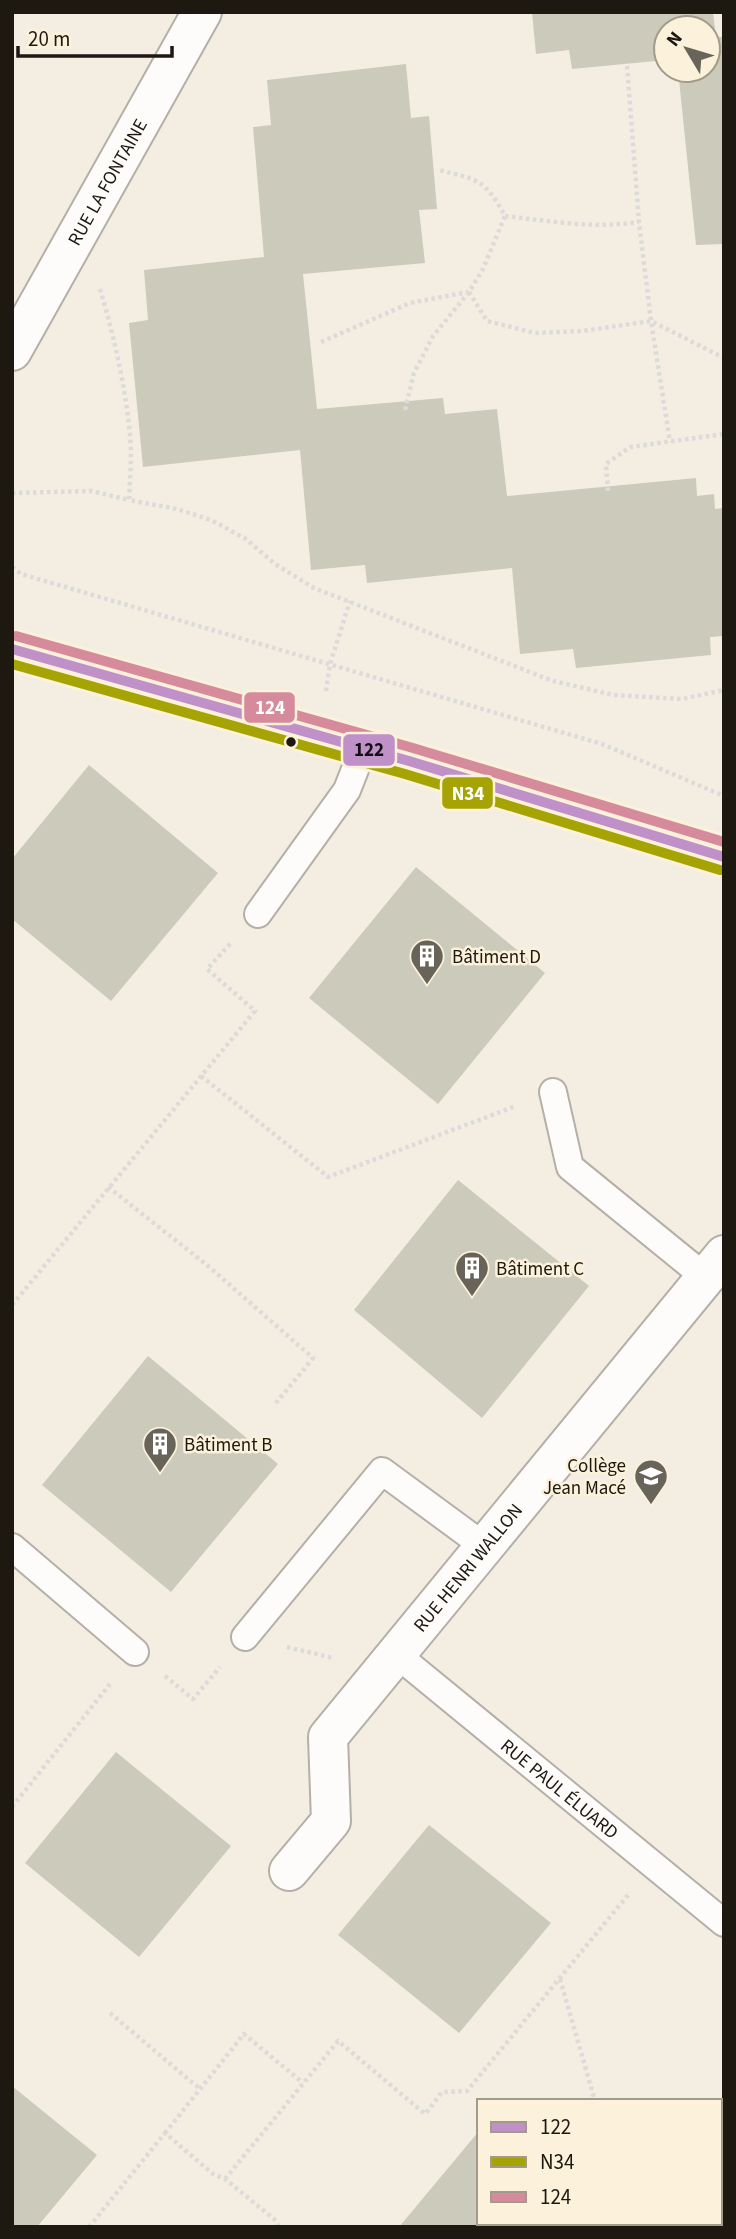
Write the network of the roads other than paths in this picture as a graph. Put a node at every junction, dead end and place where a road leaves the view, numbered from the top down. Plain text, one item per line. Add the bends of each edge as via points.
1 (202, 12) edge
2 (12, 352) edge
3 (12, 649) edge
4 (363, 748) junction
5 (724, 857) edge
6 (258, 914) road end
7 (553, 1092) road end
8 (715, 1266) edge
9 (484, 1546) junction
10 (12, 1547) edge
11 (245, 1637) road end
12 (135, 1652) road end
13 (396, 1654) junction
14 (289, 1871) dead end
15 (724, 1923) edge

1 - 2 street, RUE LA FONTAINE
3 - 4 street
4 - 5 street
4 - 6 lane via 347,790
7 - 8 lane via 570,1167
8 - 9 street, RUE HENRI WALLON
9 - 11 lane via 382,1471
9 - 13 street, RUE HENRI WALLON
10 - 12 lane
13 - 14 street, RUE HENRI WALLON via 328,1737 331,1821
13 - 15 lane, RUE PAUL ÉLUARD

